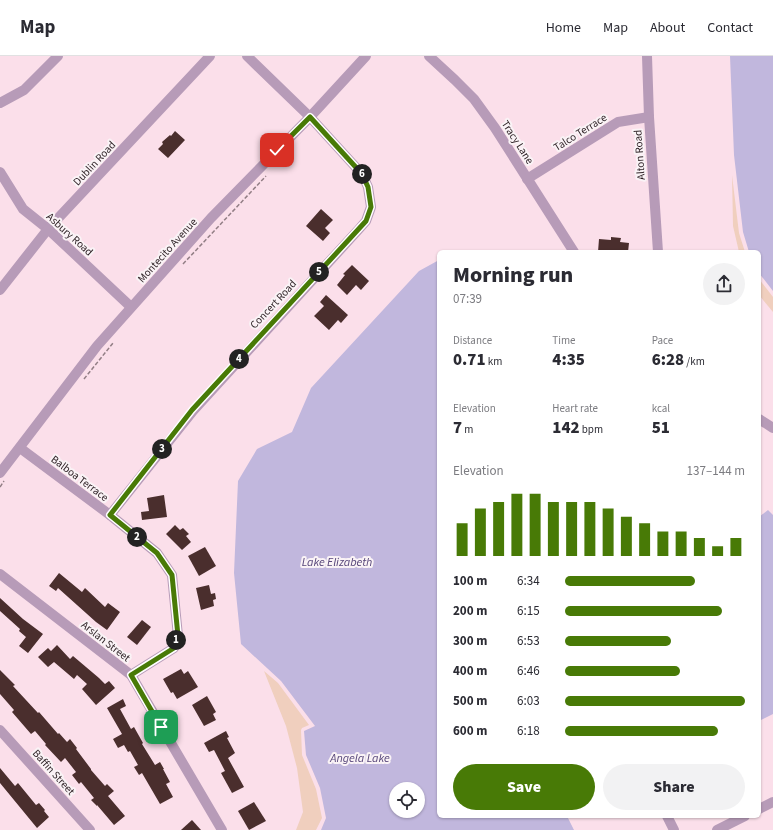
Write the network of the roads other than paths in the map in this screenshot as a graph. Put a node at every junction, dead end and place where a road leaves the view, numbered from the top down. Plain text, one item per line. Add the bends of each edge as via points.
1 (58, 56) edge
2 (210, 56) edge
3 (247, 56) edge
4 (366, 56) edge
5 (429, 56) edge
6 (647, 56) edge
7 (0, 103) edge
8 (310, 117) junction
9 (649, 117) junction
10 (0, 172) edge
11 (527, 179) junction
12 (48, 230) junction
13 (573, 250) edge
14 (658, 250) edge
15 (0, 290) edge
16 (131, 307) junction
17 (761, 420) edge
18 (773, 428) edge
19 (20, 448) junction
20 (0, 473) edge
21 (110, 515) junction
22 (0, 574) edge
23 (131, 675) junction
24 (0, 730) edge
25 (773, 802) edge
26 (761, 808) edge
27 (668, 818) edge
28 (741, 818) edge
29 (90, 830) edge
30 (222, 830) edge
31 (674, 830) edge
32 (717, 830) edge

1 - 7 street via 24,90
2 - 12 street, Dublin Road
3 - 8 street, Concert Road
4 - 8 street, Montecito Avenue
5 - 11 street, Tracy Lane via 474,99
6 - 9 street, Alton Road
8 - 16 street, Montecito Avenue via 212,218
8 - 21 street, Concert Road via 362,174 368,187 371,207 366,221 201,401
9 - 11 street, Talco Terrace via 618,122
9 - 14 street, Alton Road
10 - 12 street, Asbury Road via 23,209
11 - 13 street, Tracy Lane
12 - 15 street, Dublin Road
12 - 16 street, Asbury Road
16 - 19 street, Montecito Avenue via 97,346
17 - 18 street
19 - 20 street, Montecito Avenue
19 - 21 street, Balboa Terrace
21 - 23 street, Balboa Terrace via 157,553 172,575 178,636 174,648
22 - 23 street, Arslan Street
23 - 30 street, Arslan Street
24 - 29 street, Baffin Street
25 - 26 street
27 - 31 street
28 - 32 street

